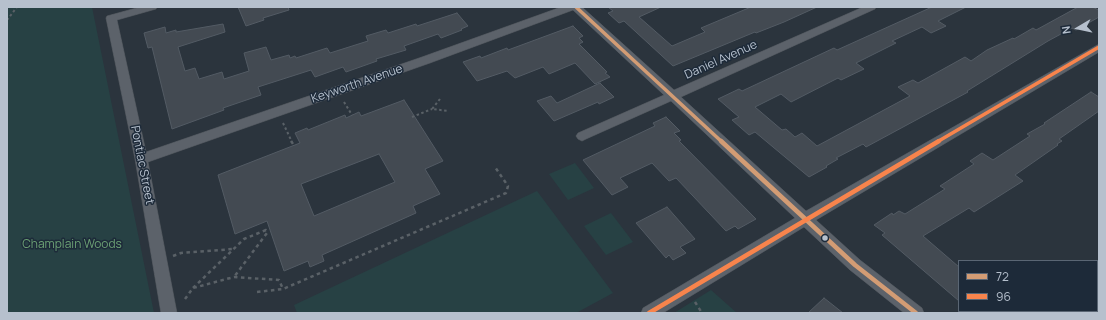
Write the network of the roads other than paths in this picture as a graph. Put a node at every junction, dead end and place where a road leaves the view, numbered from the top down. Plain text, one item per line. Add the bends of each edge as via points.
1 (152, 7) edge
2 (571, 7) edge
3 (576, 7) edge
4 (871, 7) edge
5 (1099, 47) edge
6 (672, 96) junction
7 (582, 136) dead end
8 (141, 160) junction
9 (805, 219) junction
10 (169, 313) edge
11 (650, 313) edge
12 (916, 313) edge

1 - 8 street, Pontiac Street via 111,18
2 - 8 street, Keyworth Avenue
3 - 6 street
4 - 6 street, Daniel Avenue
5 - 9 street
6 - 7 street, Daniel Avenue
6 - 9 street
8 - 10 street, Pontiac Street
9 - 11 street
9 - 12 street via 860,269

